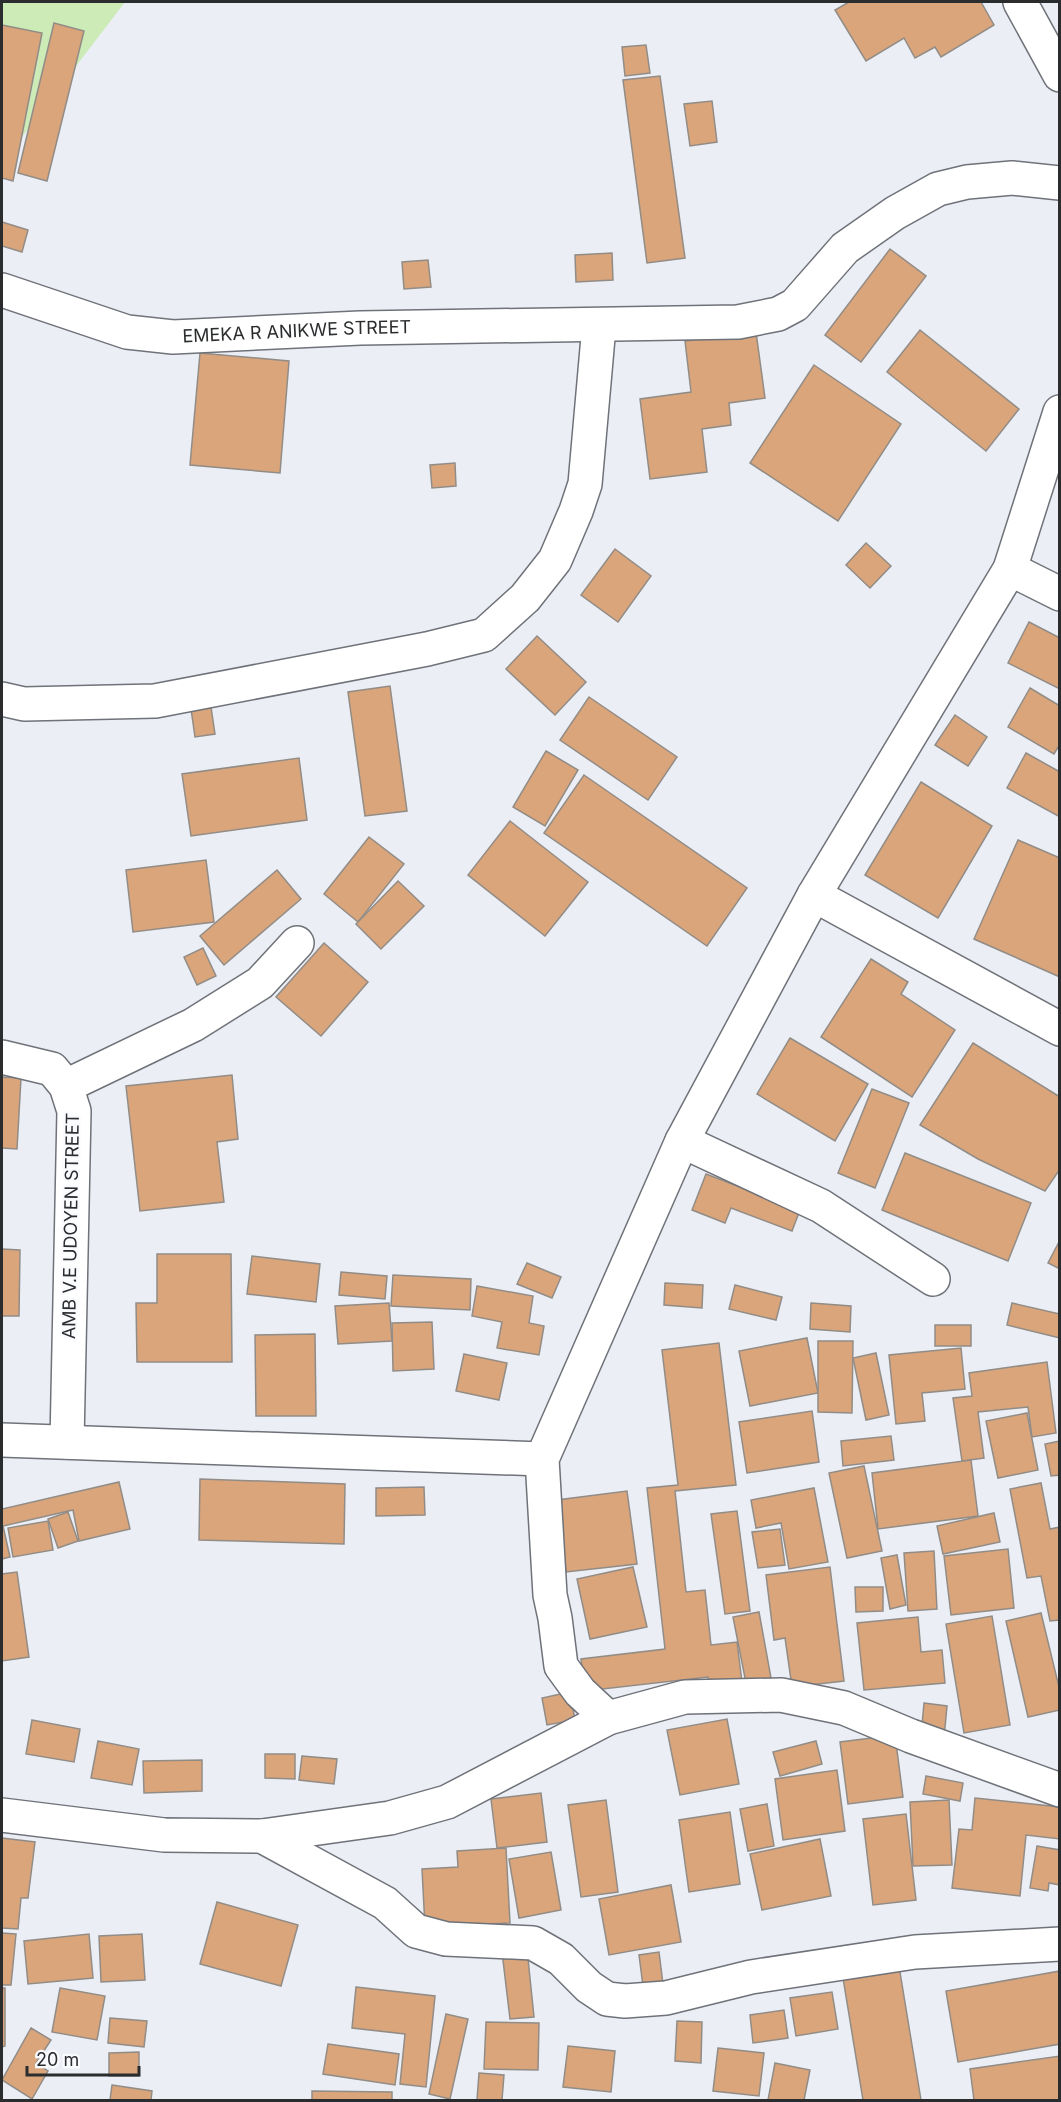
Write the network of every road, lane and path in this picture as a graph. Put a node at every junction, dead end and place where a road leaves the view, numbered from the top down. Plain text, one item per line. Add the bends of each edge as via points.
1 (1020, 2) edge
2 (1059, 75) edge
3 (1059, 183) edge
4 (2, 290) edge
5 (599, 326) junction
6 (1059, 411) edge
7 (1010, 569) junction
8 (1059, 594) edge
9 (2, 699) edge
10 (814, 895) junction
11 (297, 943) dead end
12 (1059, 1029) edge
13 (2, 1056) edge
14 (66, 1086) junction
15 (682, 1141) junction
16 (933, 1279) dead end
17 (2, 1440) edge
18 (67, 1442) junction
19 (542, 1459) junction
20 (608, 1718) junction
21 (1059, 1790) edge
22 (2, 1815) edge
23 (262, 1836) junction
24 (1059, 1944) edge

1 - 2 street
3 - 5 street, EMEKA R ANIKWE STREET via 1012,178 938,189 895,213 845,249 795,305 778,314 738,322
4 - 5 street, EMEKA R ANIKWE STREET via 127,332 173,337 360,328
5 - 9 street via 585,484 576,511 555,560 525,598 484,635 154,701 24,704
6 - 7 street
7 - 8 street
7 - 10 street
10 - 12 street
10 - 15 street
11 - 14 street via 260,983 203,1019
13 - 14 street, AMB V.E UDOYEN STREET via 52,1069
14 - 18 street, AMB V.E UDOYEN STREET via 74,1110
15 - 16 street via 821,1206
15 - 19 street
17 - 18 street
18 - 19 street
19 - 20 street via 550,1595 561,1666 580,1692
20 - 21 street via 685,1697 782,1695 844,1708
20 - 23 street via 447,1802 390,1818
22 - 23 street via 164,1835
23 - 24 street via 385,1903 416,1931 446,1939 533,1943 561,1959 607,1999 666,1998 751,1977 915,1952

